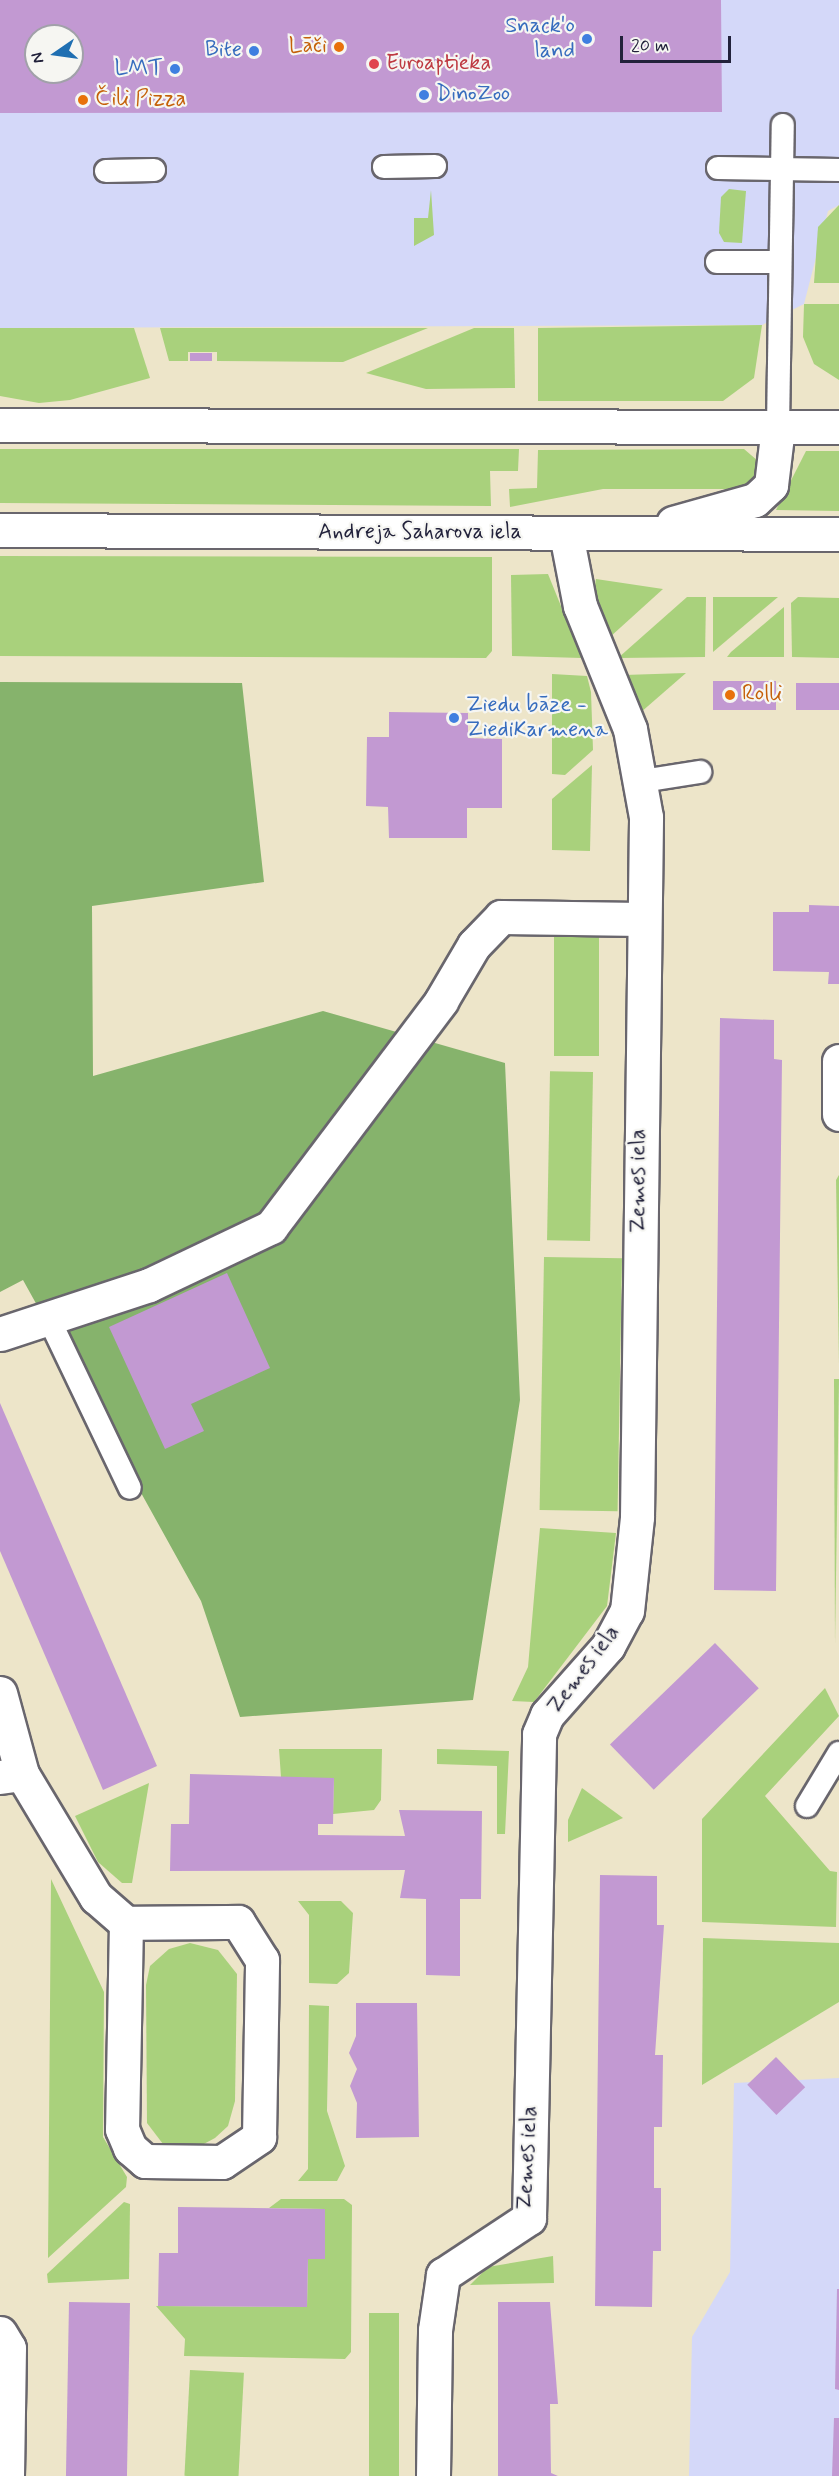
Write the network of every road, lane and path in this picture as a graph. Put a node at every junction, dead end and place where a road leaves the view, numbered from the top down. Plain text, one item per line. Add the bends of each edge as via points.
1 (783, 125) dead end
2 (435, 166) dead end
3 (384, 167) dead end
4 (718, 168) dead end
5 (783, 169) junction
6 (154, 170) dead end
7 (839, 170) edge
8 (106, 171) dead end
9 (717, 262) dead end
10 (780, 262) junction
11 (0, 425) edge
12 (778, 427) junction
13 (839, 427) edge
14 (0, 530) edge
15 (566, 534) junction
16 (633, 534) junction
17 (839, 534) edge
18 (700, 772) dead end
19 (643, 781) junction
20 (642, 919) junction
21 (839, 1061) edge
22 (839, 1114) edge
23 (49, 1319) junction
24 (0, 1334) edge
25 (130, 1488) dead end
26 (0, 1693) edge
27 (839, 1753) edge
28 (11, 1775) edge
29 (807, 1806) dead end
30 (126, 1923) junction
31 (0, 2333) edge
32 (7, 2476) edge
33 (433, 2476) edge

1 - 5 lane
2 - 3 lane
4 - 5 lane
5 - 7 lane
5 - 10 lane
6 - 8 lane
9 - 10 lane
10 - 12 lane
11 - 12 street
12 - 13 street
12 - 16 street via 771,485 755,500
14 - 15 street, Andreja Saharova iela
15 - 16 street, Andreja Saharova iela
15 - 19 street, Zemes iela via 580,606 630,729
16 - 17 street, Andreja Saharova iela
18 - 19 lane
19 - 20 street, Zemes iela
20 - 23 street via 501,917 474,945 441,1001 271,1227 149,1285
20 - 33 street, Zemes iela via 637,1517 627,1611 608,1646 547,1715 539,1734 529,2218 443,2275 435,2330
21 - 22 street
23 - 24 street
23 - 25 lane
26 - 28 street
27 - 29 lane
28 - 30 street via 96,1897
30 - 30 street via 122,2129 130,2148 145,2161 222,2162 259,2137 261,1960 238,1922
31 - 32 street via 9,2348

